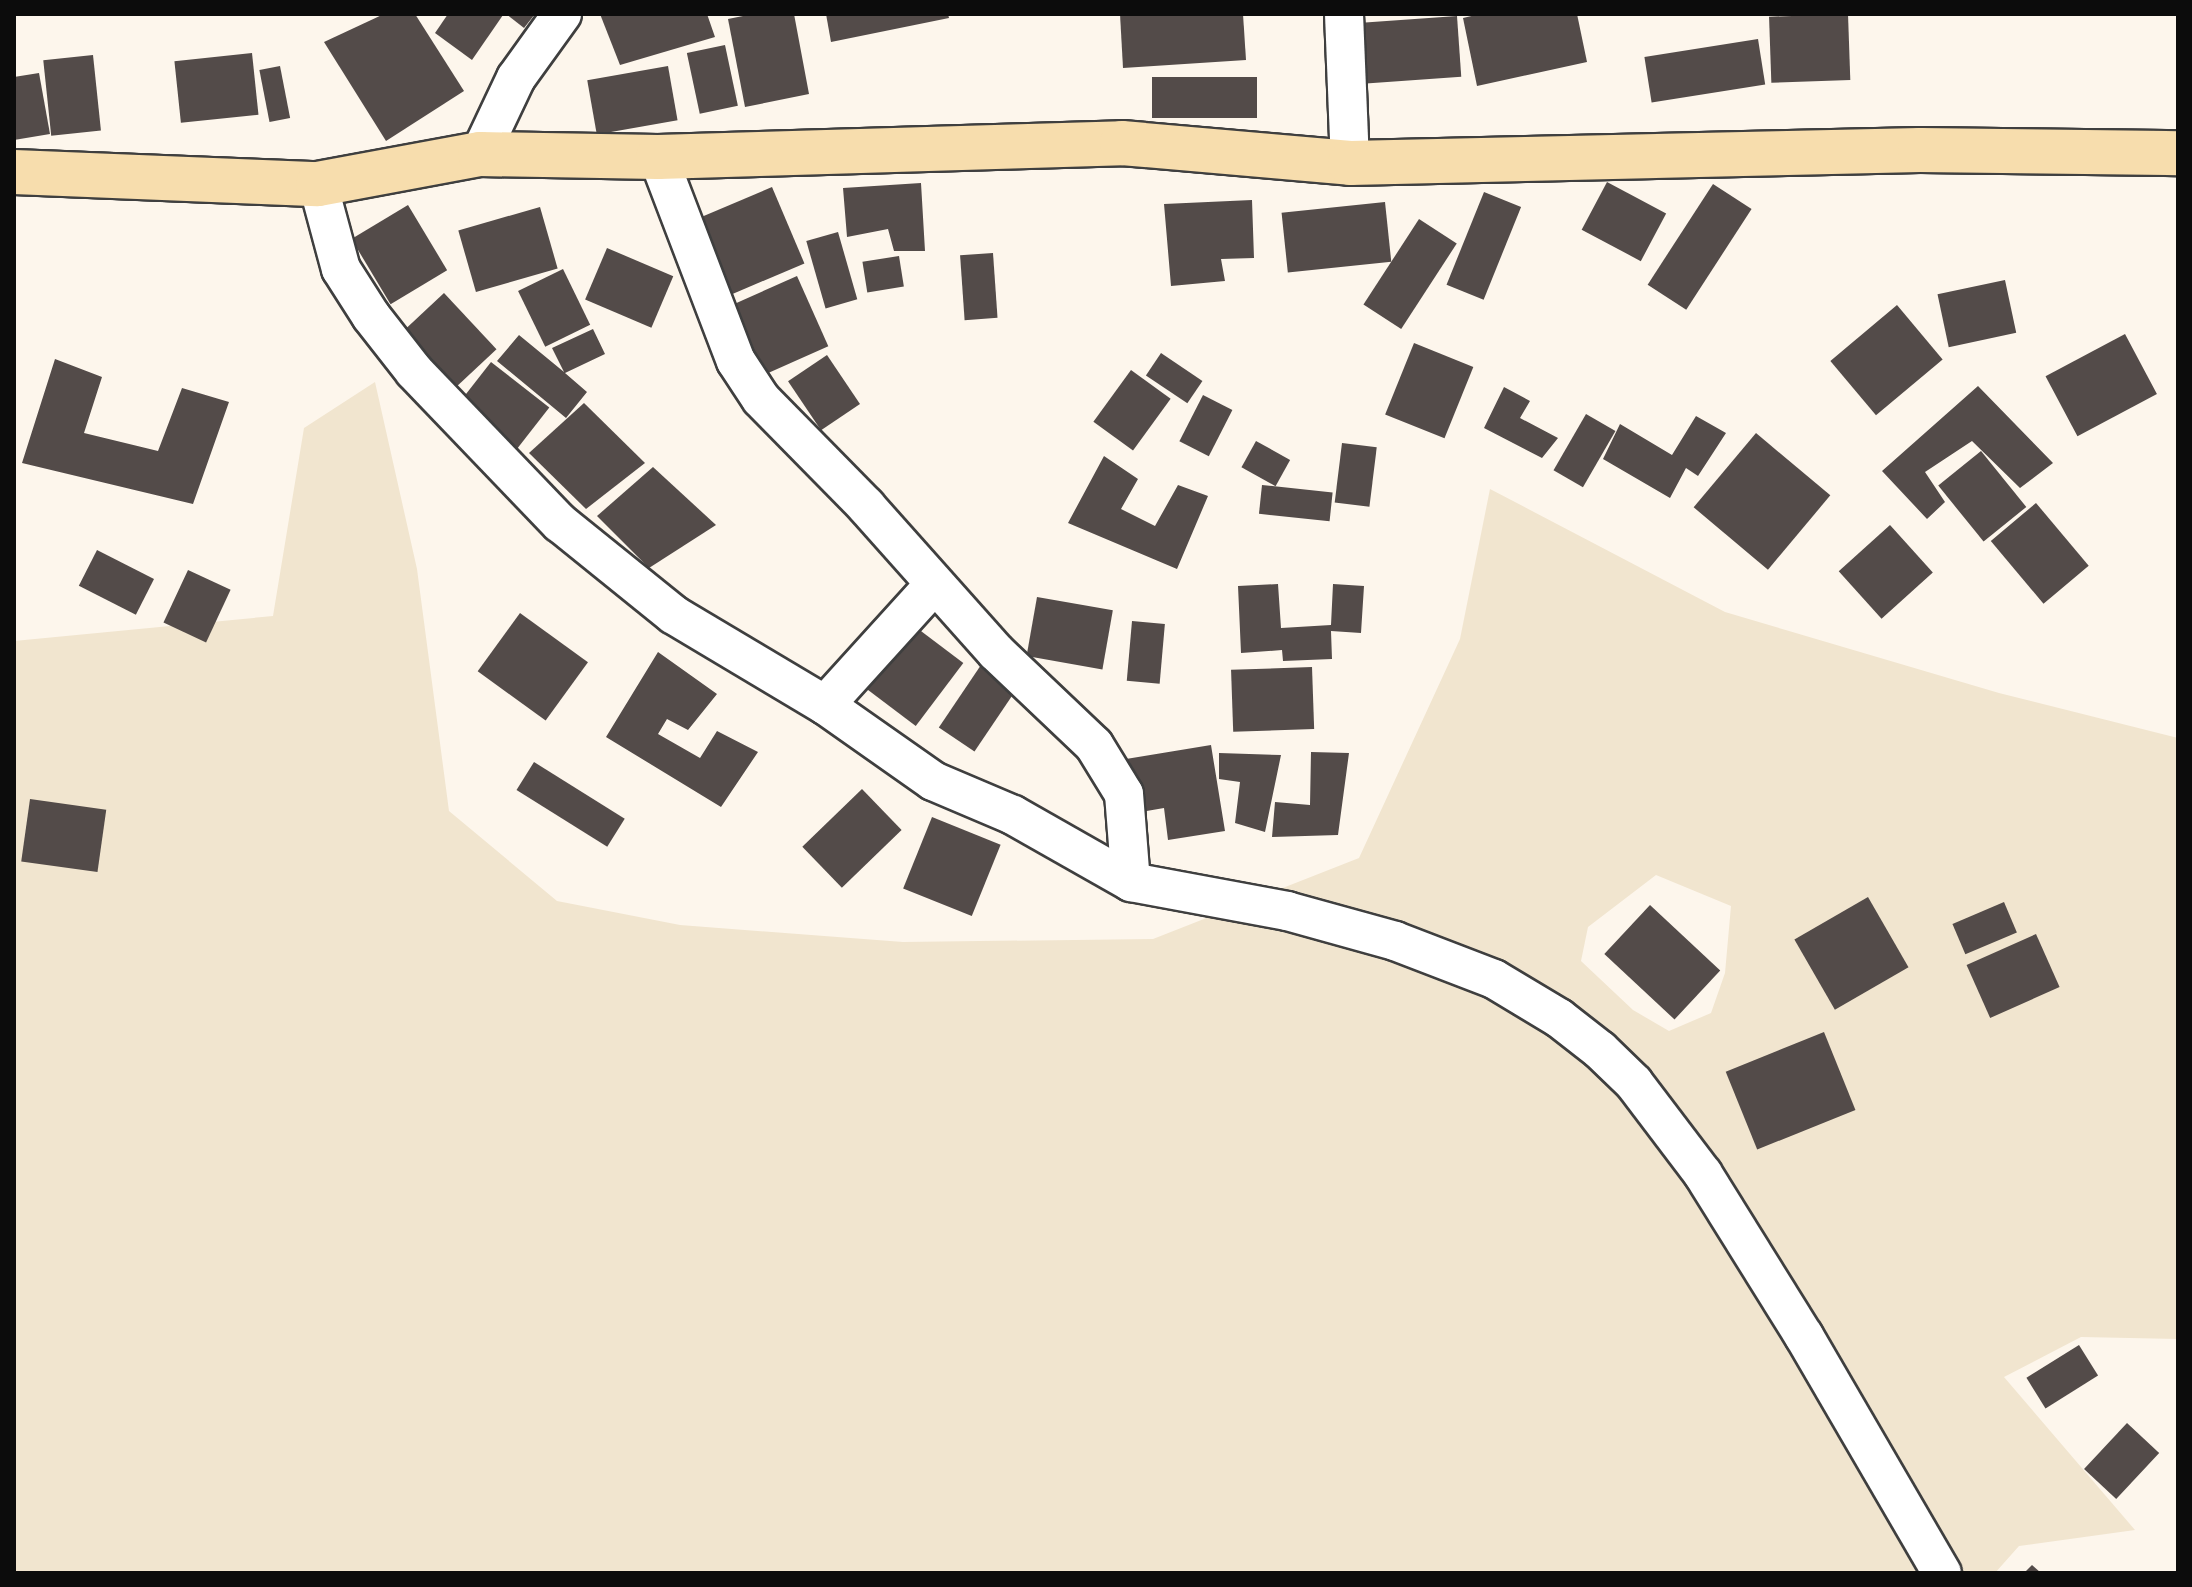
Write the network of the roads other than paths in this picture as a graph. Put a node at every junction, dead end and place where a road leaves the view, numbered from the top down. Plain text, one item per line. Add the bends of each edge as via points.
1 (562, 14) edge
2 (1344, 14) edge
3 (2178, 153) edge
4 (480, 154) junction
5 (658, 157) junction
6 (1350, 163) junction
7 (14, 172) edge
8 (318, 184) junction
9 (934, 585) junction
10 (825, 705) junction
11 (1131, 882) junction
12 (1942, 1573) edge

1 - 4 street via 516,78
2 - 6 street
3 - 6 street via 1920,150
4 - 5 street
4 - 8 street
5 - 6 street via 1122,143
5 - 9 street via 736,361 761,399 866,506
7 - 8 street
8 - 10 street via 341,269 371,316 414,371 560,523 674,615
9 - 10 street
9 - 11 street via 1094,745 1124,794
10 - 11 street via 933,781 1013,815
11 - 12 street via 1287,911 1395,941 1494,979 1600,1050 1634,1083 1703,1174

